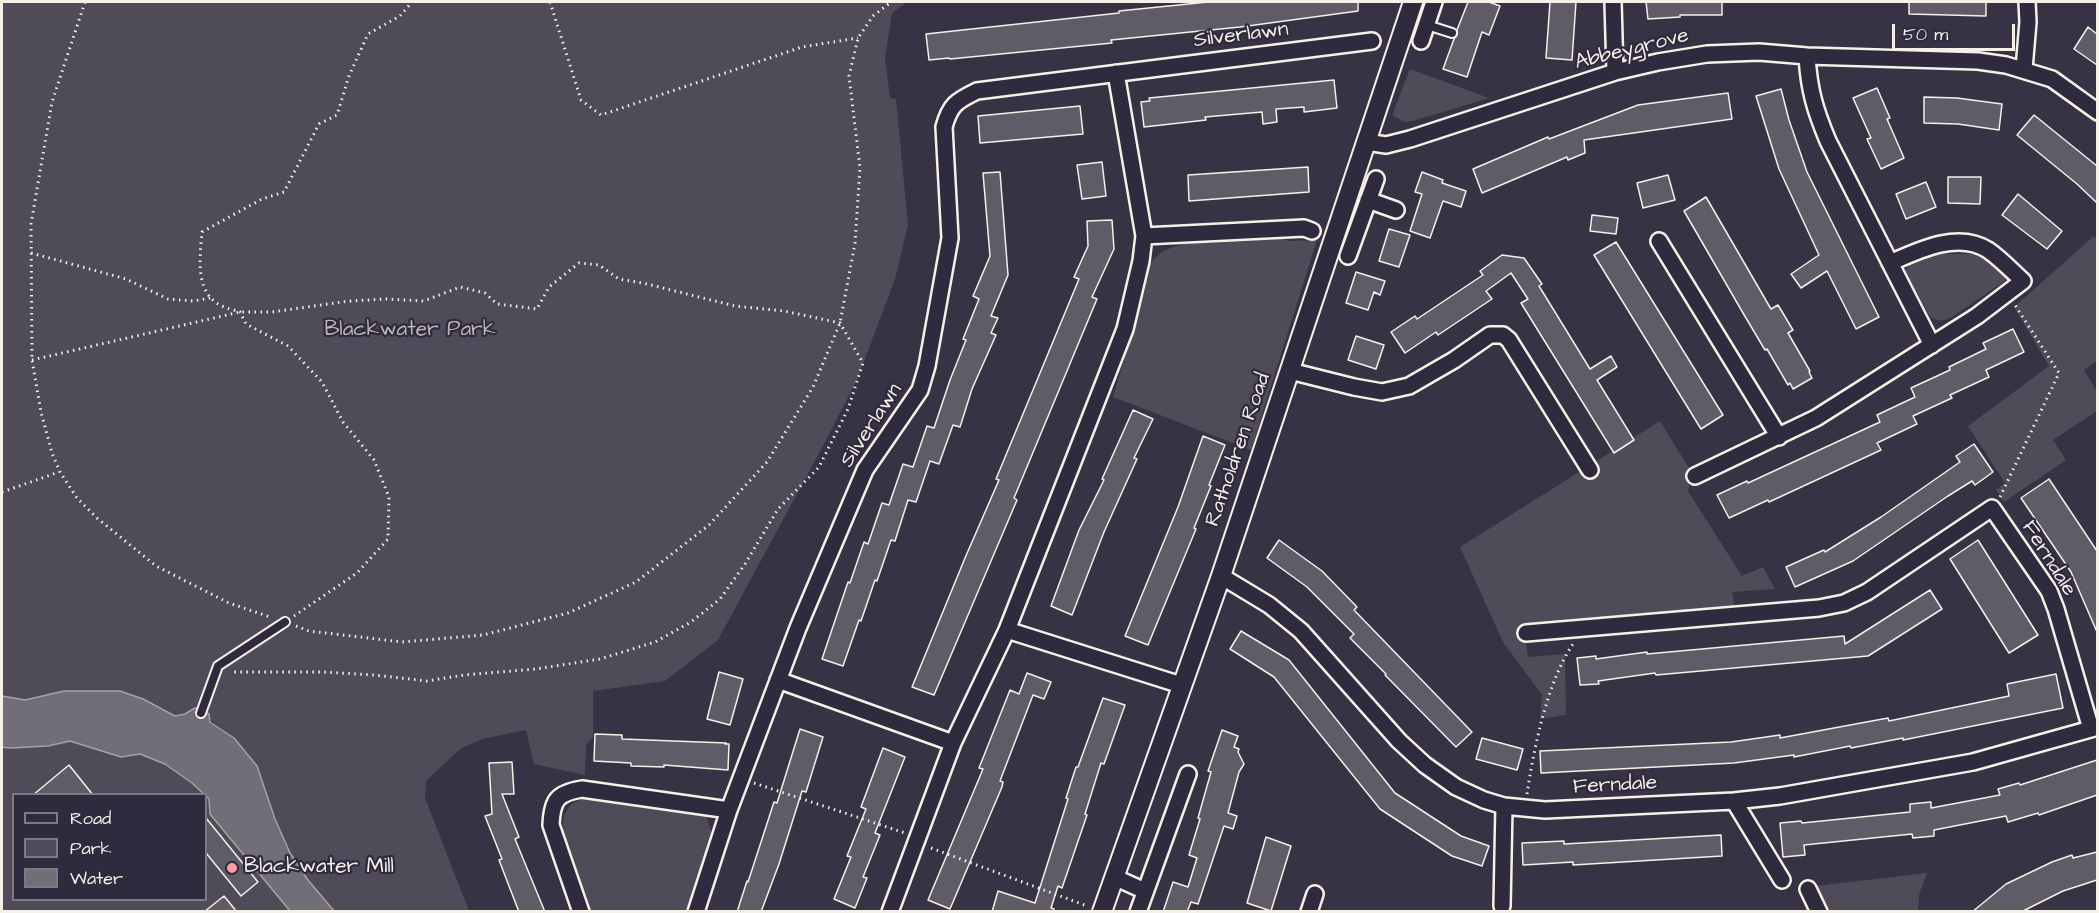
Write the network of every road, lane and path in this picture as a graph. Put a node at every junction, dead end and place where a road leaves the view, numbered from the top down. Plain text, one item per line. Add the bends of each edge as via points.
1 (85, 2) edge
2 (412, 2) edge
3 (550, 2) edge
4 (891, 2) edge
5 (1413, 2) edge
6 (1434, 2) edge
7 (1613, 2) edge
8 (2026, 2) edge
9 (1426, 25) junction
10 (1452, 33) dead end
11 (858, 38) junction
12 (1372, 41) dead end
13 (1421, 41) dead end
14 (1807, 56) junction
15 (2024, 69) junction
16 (1615, 72) junction
17 (1116, 73) junction
18 (2097, 112) edge
19 (1366, 142) junction
20 (1376, 179) dead end
21 (1368, 200) junction
22 (1396, 210) dead end
23 (1339, 222) junction
24 (1358, 228) junction
25 (1312, 231) dead end
26 (1144, 236) junction
27 (1659, 241) dead end
28 (31, 253) junction
29 (1348, 256) dead end
30 (1890, 263) junction
31 (2007, 293) junction
32 (211, 298) junction
33 (240, 312) junction
34 (840, 323) junction
35 (1932, 345) junction
36 (33, 360) junction
37 (1290, 371) junction
38 (1779, 436) junction
39 (1590, 470) dead end
40 (60, 472) junction
41 (1695, 476) dead end
42 (2, 492) edge
43 (1992, 508) junction
44 (1221, 576) junction
45 (285, 622) junction
46 (1586, 628) junction
47 (1007, 630) junction
48 (1526, 633) dead end
49 (218, 666) junction
50 (778, 680) junction
51 (1181, 685) junction
52 (201, 713) dead end
53 (2094, 728) edge
54 (953, 743) junction
55 (1188, 774) dead end
56 (741, 778) junction
57 (1734, 801) junction
58 (1504, 806) junction
59 (1525, 808) junction
60 (729, 810) junction
61 (916, 839) junction
62 (1114, 877) junction
63 (1782, 880) dead end
64 (1808, 889) dead end
65 (1144, 891) junction
66 (1315, 894) dead end
67 (1502, 906) dead end
68 (1102, 911) edge
69 (580, 912) edge
70 (696, 912) edge
71 (890, 912) edge
72 (1138, 912) edge
73 (1309, 912) edge
74 (1819, 912) edge

1 - 28 path via 52,102 31,224
2 - 32 path via 400,16 368,34 337,115 319,124 284,192 262,199 202,232 199,272
3 - 11 path via 581,100 601,115 802,47
4 - 11 path via 873,16
5 - 19 street, Ratholdren Road
6 - 9 street
7 - 16 street
8 - 15 street
9 - 10 lane
9 - 13 street
11 - 34 path via 849,76 860,168 858,211
12 - 17 street, Silverlawn
14 - 15 street, Abbeygrove via 1978,61
14 - 16 street, Abbeygrove via 1759,52 1707,54
14 - 30 street via 1815,109
15 - 18 street, Abbeygrove via 2052,79
16 - 19 street, Abbeygrove via 1410,139 1386,145
17 - 26 street
17 - 50 street, Silverlawn via 977,91 949,110 944,128 950,238 925,374 920,390 865,471
19 - 23 street, Ratholdren Road
20 - 21 street
21 - 22 street
21 - 24 street
23 - 24 street
23 - 37 street, Ratholdren Road
24 - 29 street
25 - 26 street via 1304,228
26 - 47 street via 1125,329
27 - 38 street
28 - 32 path via 126,279 168,299
28 - 36 path
30 - 31 street via 1935,245 1976,245 2002,261 2023,281
30 - 35 street
31 - 35 street
31 - 43 path via 2059,373
32 - 33 path
33 - 34 path via 272,312 349,301 424,301 460,287 485,293 497,304 537,309 549,286 579,262 599,265 619,279 735,306
33 - 36 path
33 - 45 path via 246,324 288,346 322,382 343,422 374,460 389,497 388,538 357,573
34 - 45 path via 813,387 767,462 709,525 636,582 568,612 483,635 402,642 309,631
34 - 49 path via 863,363 848,409 819,467 778,508 720,599 691,622 655,642 600,659 427,681 334,672 227,672
35 - 38 street via 1816,418
36 - 40 path via 45,432
37 - 39 street via 1382,392 1409,386 1490,335 1503,335
37 - 44 street, Ratholdren Road
38 - 41 street
40 - 42 path
40 - 45 path via 77,498 97,518 156,566 229,603
43 - 46 street via 1844,603
43 - 53 street, Ferndale via 2049,591
44 - 51 street, Ratholdren Road
44 - 58 street, Ferndale via 1269,605 1301,631 1392,734 1425,765 1456,787
45 - 49 lane
46 - 48 street
46 - 59 path via 1565,654 1552,688
47 - 51 street
47 - 54 street
49 - 52 lane
50 - 54 street
50 - 56 street, Silverlawn
51 - 62 street, Ratholdren Road
53 - 57 street, Ferndale via 1973,762
54 - 61 street
55 - 65 street
56 - 60 street, Silverlawn
56 - 61 path
57 - 59 street, Ferndale
57 - 63 street
58 - 59 street, Ferndale
58 - 67 street
60 - 69 street via 582,789 557,798 551,825
60 - 70 street, Silverlawn
61 - 68 path via 1009,879
61 - 71 street
62 - 65 street
62 - 68 street, Ratholdren Road
64 - 74 street
65 - 72 street
66 - 73 street

